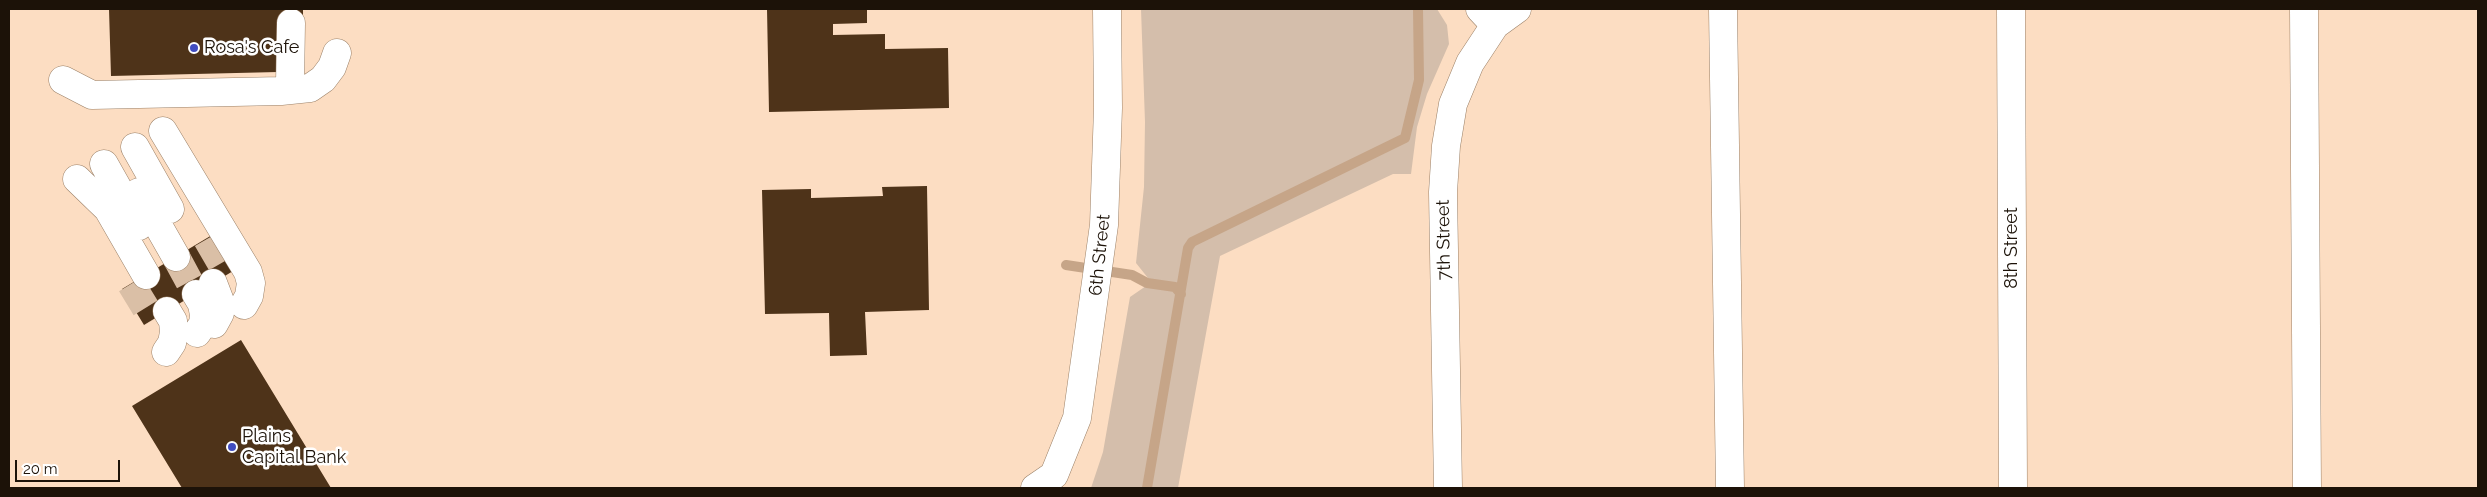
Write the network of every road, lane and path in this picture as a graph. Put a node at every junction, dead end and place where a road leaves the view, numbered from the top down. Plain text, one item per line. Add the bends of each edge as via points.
1 (1107, 9) edge
2 (1517, 9) edge
3 (1722, 9) edge
4 (2011, 9) edge
5 (2304, 9) edge
6 (1487, 17) edge
7 (291, 23) dead end
8 (337, 53) dead end
9 (64, 80) dead end
10 (281, 91) junction
11 (134, 148) junction
12 (77, 179) dead end
13 (169, 261) junction
14 (190, 298) junction
15 (197, 333) junction
16 (1036, 488) edge
17 (1448, 488) edge
18 (1730, 488) edge
19 (2014, 488) edge
20 (2307, 488) edge

1 - 16 street, 6th Street via 1104,225 1077,418 1054,475
2 - 6 street
3 - 18 street
4 - 19 street, 8th Street
5 - 20 street
6 - 17 street, 7th Street via 1453,104 1446,146 1443,192
7 - 10 street via 290,84
8 - 10 street via 332,68 310,88
9 - 10 street via 92,95
11 - 13 street
11 - 13 street
11 - 15 street via 248,272 251,283 249,296
12 - 13 street
14 - 15 street via 202,304 203,324
14 - 15 street via 173,321 172,343
14 - 15 street via 235,294 234,304

